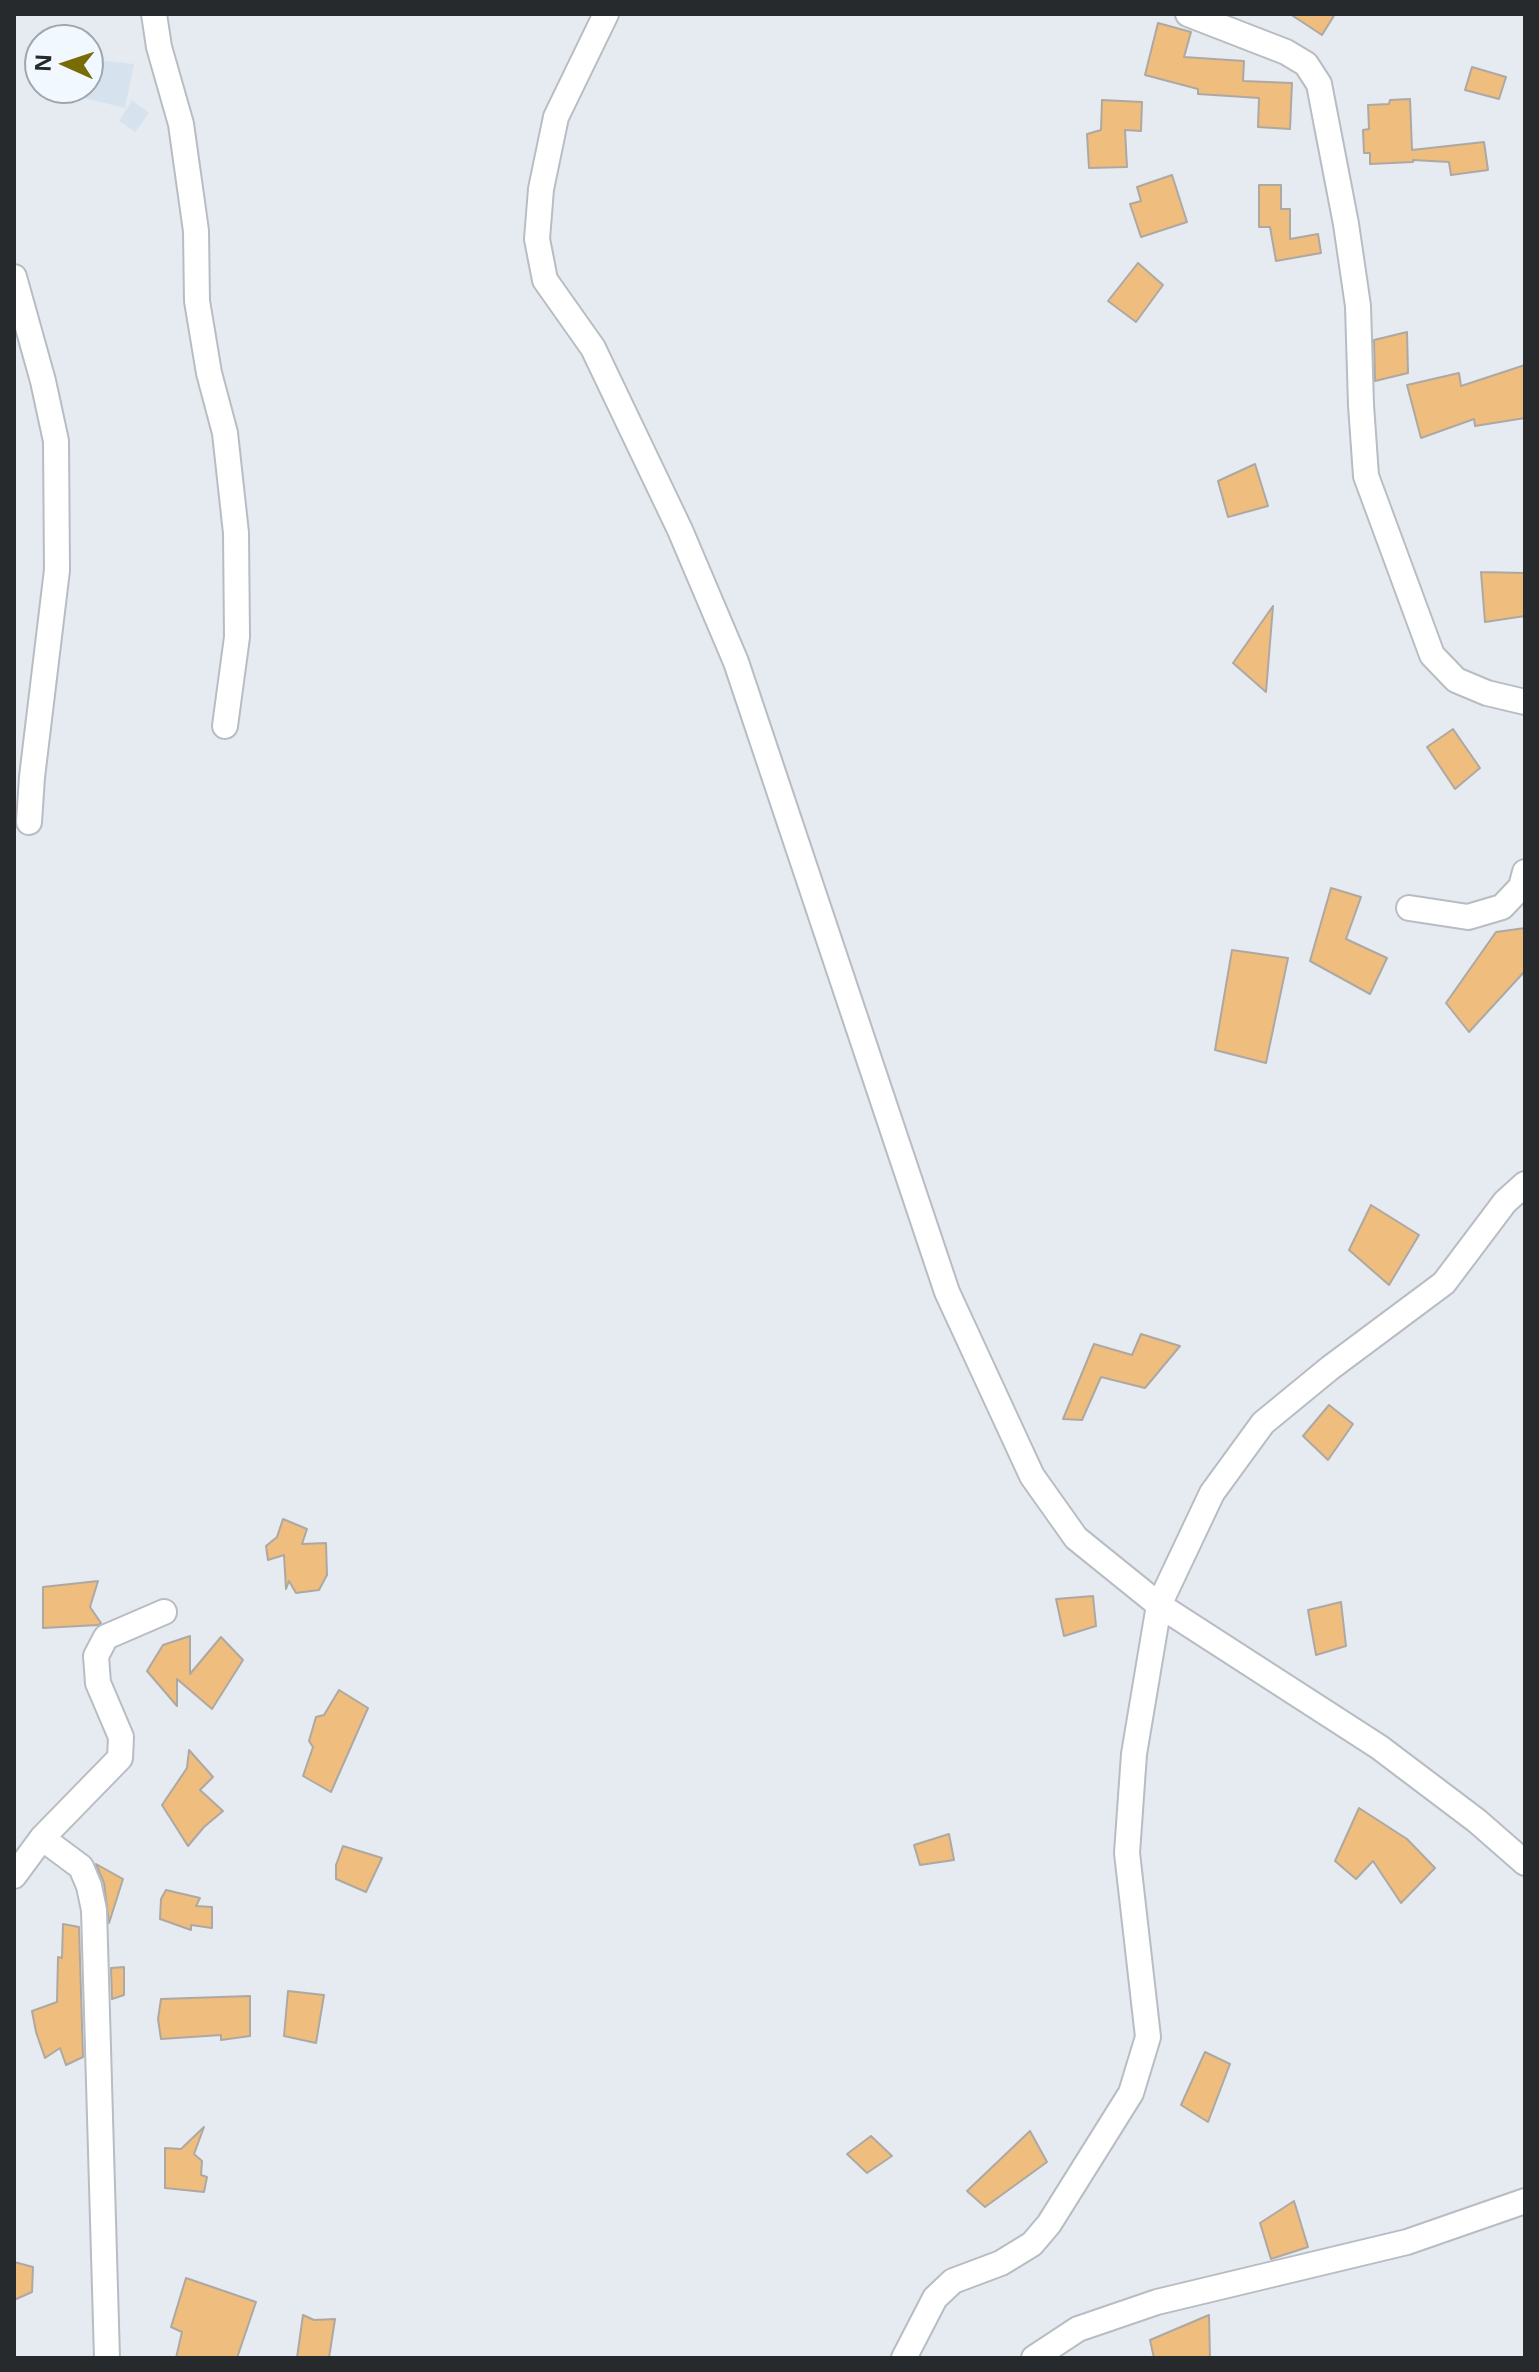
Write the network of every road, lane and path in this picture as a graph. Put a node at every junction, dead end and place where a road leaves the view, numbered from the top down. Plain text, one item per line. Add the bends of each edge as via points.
1 (154, 14) edge
2 (606, 14) edge
3 (1188, 14) edge
4 (14, 277) edge
5 (1525, 702) edge
6 (225, 726) dead end
7 (29, 822) dead end
8 (1525, 872) edge
9 (1409, 908) dead end
10 (1525, 1184) edge
11 (1159, 1605) junction
12 (164, 1612) dead end
13 (42, 1838) junction
14 (1525, 1863) edge
15 (14, 1876) edge
16 (1525, 2201) edge
17 (107, 2358) edge
18 (904, 2358) edge
19 (1034, 2358) edge

1 - 6 street via 181,124 196,231 197,301 225,433 236,533 237,637
2 - 11 street via 556,117 537,239 545,280 593,348 736,662 947,1292 1032,1476 1076,1538
3 - 5 street via 1286,52 1306,64 1319,84 1358,306 1366,476 1432,655 1456,680
4 - 7 street via 56,441 57,570
8 - 9 street via 1521,887 1502,907 1468,917
10 - 11 street via 1505,1202 1444,1283 1263,1423 1212,1493
11 - 14 street via 1379,1747
11 - 18 street via 1134,1754 1127,1853 1148,2037 1131,2093 1032,2244 1001,2263 953,2281 935,2298
12 - 13 street via 106,1637 96,1656 98,1683 121,1737 120,1758
13 - 15 street
13 - 17 street via 81,1867 94,1910
16 - 19 street via 1407,2242 1157,2302 1078,2329

